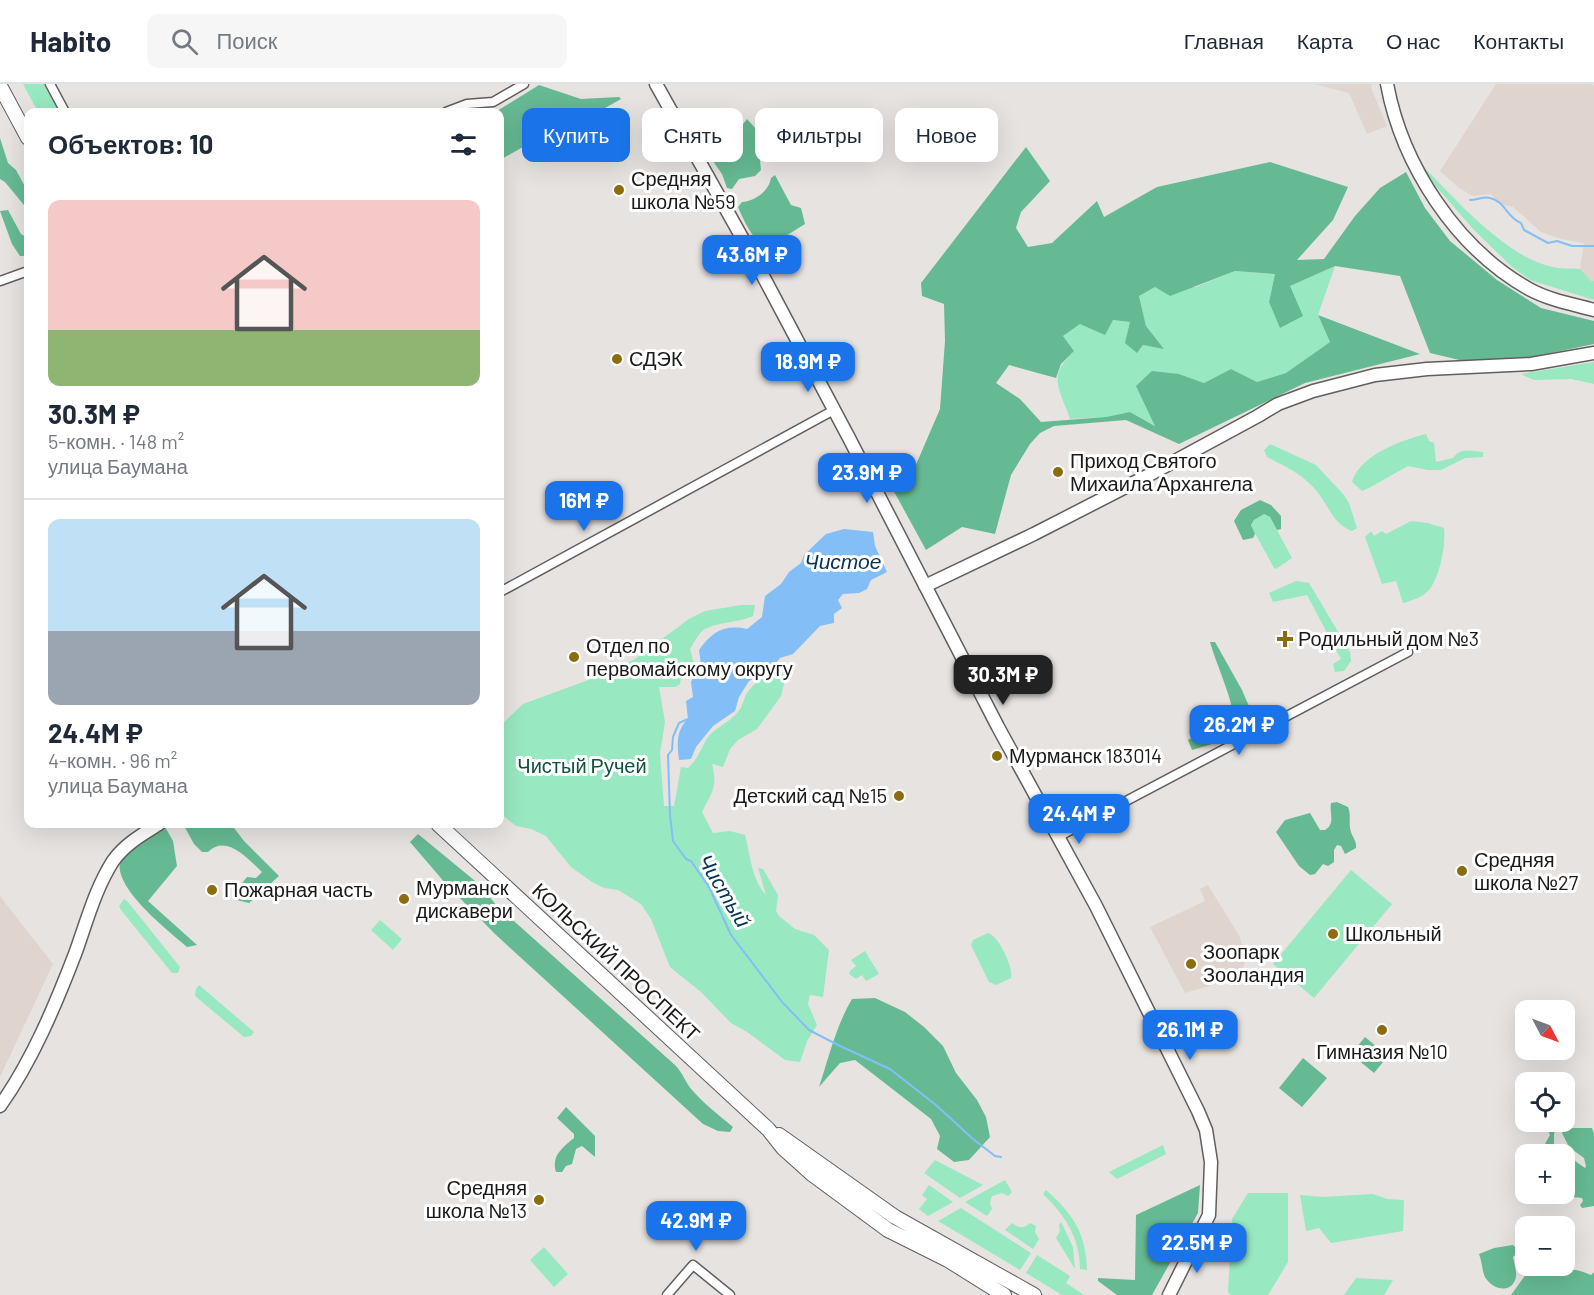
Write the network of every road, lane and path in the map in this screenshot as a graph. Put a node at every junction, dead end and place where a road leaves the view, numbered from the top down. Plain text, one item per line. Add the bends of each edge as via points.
1 (50, 84) edge
2 (524, 84) edge
3 (656, 84) edge
4 (1387, 84) edge
5 (0, 86) edge
6 (63, 108) edge
7 (456, 108) edge
8 (24, 131) edge
9 (24, 272) edge
10 (0, 281) edge
11 (1594, 310) edge
12 (1594, 353) edge
13 (834, 410) junction
14 (925, 586) junction
15 (504, 590) edge
16 (1408, 652) dead end
17 (153, 828) edge
18 (442, 828) edge
19 (1058, 837) junction
20 (0, 1106) edge
21 (816, 1170) junction
22 (667, 1295) edge
23 (730, 1295) edge
24 (1004, 1295) edge
25 (1034, 1295) edge
26 (1168, 1295) edge

1 - 6 street
2 - 7 street via 493,102
3 - 13 street
4 - 11 street via 1414,162 1431,196 1458,228 1529,289
5 - 8 main road
9 - 10 street
12 - 14 street via 1531,364 1375,375 1313,391 1278,404 1128,486
13 - 14 street
13 - 15 street
14 - 19 street
16 - 19 street
17 - 20 street via 133,841 113,862 31,1054
18 - 21 main road, КОЛЬСКИЙ ПРОСПЕКТ
19 - 26 street via 1206,1130 1212,1171 1209,1215
21 - 24 main road, КОЛЬСКИЙ ПРОСПЕКТ via 888,1230 948,1260
21 - 25 main road, КОЛЬСКИЙ ПРОСПЕКТ
22 - 23 street via 693,1265

